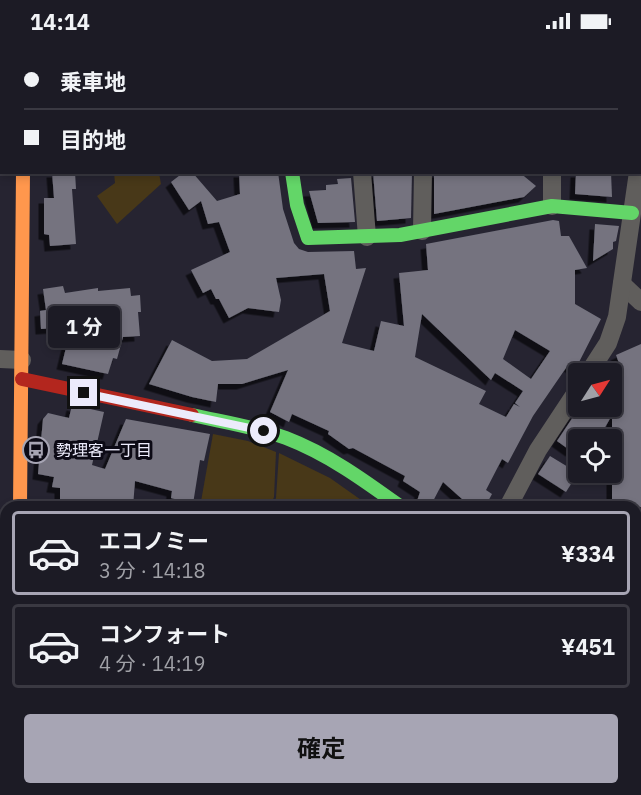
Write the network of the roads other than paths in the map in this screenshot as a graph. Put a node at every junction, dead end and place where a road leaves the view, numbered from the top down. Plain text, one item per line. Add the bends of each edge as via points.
1 (22, 174) edge
2 (292, 174) edge
3 (362, 174) edge
4 (423, 174) edge
5 (552, 174) edge
6 (638, 174) edge
7 (552, 206) junction
8 (632, 213) junction
9 (422, 231) junction
10 (367, 237) junction
11 (622, 284) junction
12 (641, 302) edge
13 (0, 359) edge
14 (22, 360) junction
15 (595, 363) edge
16 (22, 379) junction
17 (568, 405) edge
18 (20, 501) edge
19 (393, 501) edge
20 (511, 501) edge

1 - 14 street
2 - 10 street via 308,238
3 - 10 street
4 - 9 street
5 - 7 street
6 - 8 street
7 - 8 street
7 - 9 street
8 - 11 street
9 - 10 street
11 - 12 street
11 - 15 street via 614,329
13 - 14 street
14 - 16 street
16 - 18 street
16 - 19 street via 293,439 345,466
17 - 20 street

